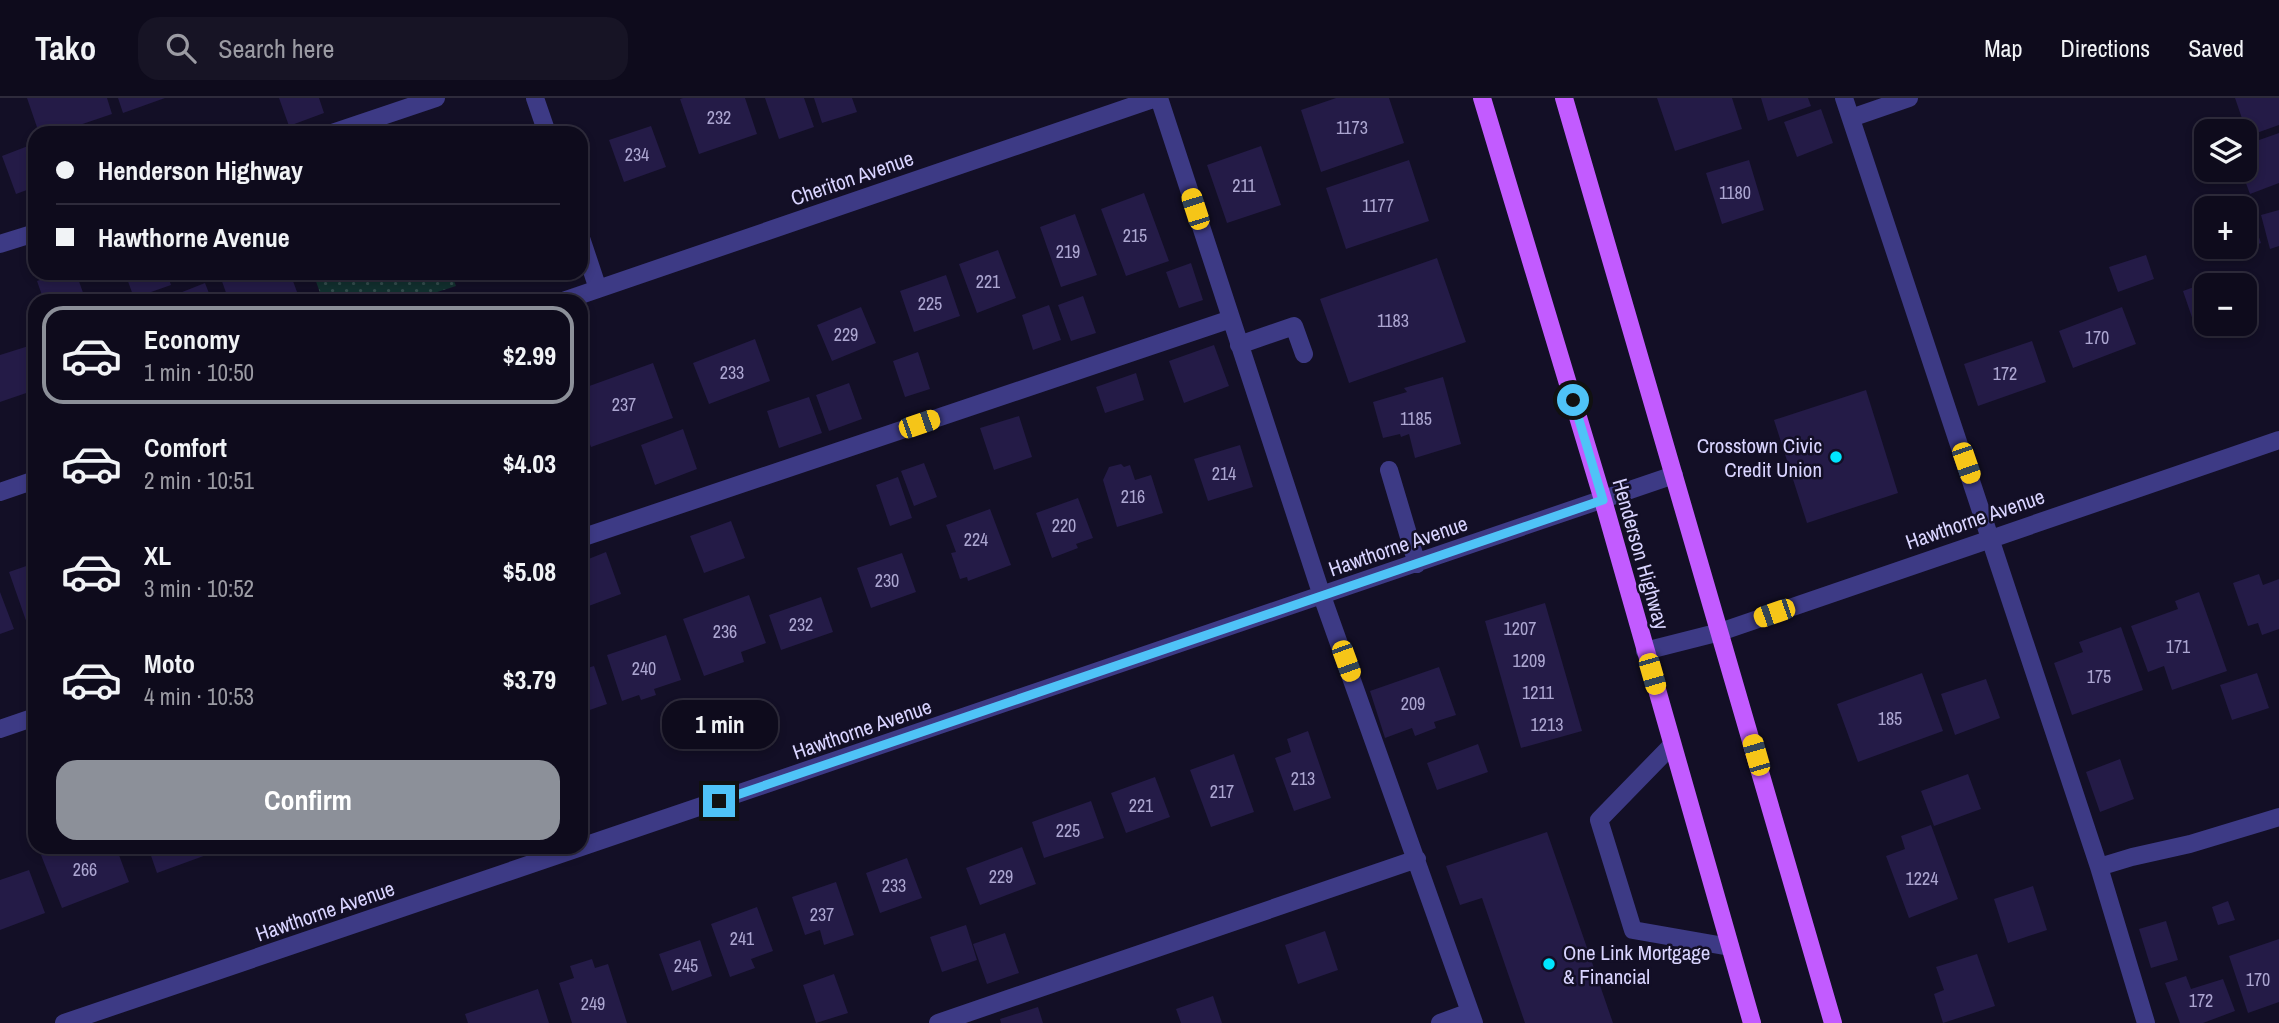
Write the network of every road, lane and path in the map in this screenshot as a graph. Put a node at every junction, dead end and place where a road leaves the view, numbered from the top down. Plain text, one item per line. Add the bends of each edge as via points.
1 (436, 98) edge
2 (535, 98) edge
3 (1158, 98) edge
4 (1482, 98) edge
5 (1564, 98) edge
6 (1844, 98) edge
7 (1909, 98) edge
8 (1852, 118) junction
9 (353, 126) edge
10 (545, 126) edge
11 (28, 235) edge
12 (0, 244) edge
13 (588, 260) edge
14 (597, 289) junction
15 (583, 294) edge
16 (1231, 318) junction
17 (1239, 345) junction
18 (1304, 354) dead end
19 (2279, 440) edge
20 (1388, 470) dead end
21 (1674, 475) junction
22 (28, 482) edge
23 (0, 492) edge
24 (1603, 500) junction
25 (588, 536) edge
26 (1990, 538) junction
27 (1418, 564) junction
28 (1322, 597) junction
29 (1720, 632) junction
30 (1646, 651) junction
31 (28, 720) edge
32 (0, 729) edge
33 (1672, 745) junction
34 (2279, 817) edge
35 (588, 846) edge
36 (563, 854) edge
37 (1417, 859) junction
38 (2099, 867) junction
39 (1730, 947) junction
40 (1472, 1017) edge
41 (64, 1023) edge
42 (938, 1023) edge
43 (1440, 1023) edge
44 (1752, 1023) edge
45 (1833, 1023) edge
46 (2146, 1023) edge

1 - 9 street
2 - 10 street
3 - 14 street, Cheriton Avenue
3 - 16 street
4 - 24 main road, Henderson Highway
5 - 21 main road
6 - 8 street
7 - 8 street
8 - 26 street
11 - 12 street
13 - 14 street
14 - 15 street, Cheriton Avenue
16 - 17 street
16 - 25 street
17 - 18 street via 1294,326
17 - 28 street
19 - 26 street, Hawthorne Avenue
20 - 27 street
21 - 24 street, Hawthorne Avenue
21 - 29 main road
22 - 23 street
24 - 27 street, Hawthorne Avenue
24 - 30 main road, Henderson Highway
26 - 29 street, Hawthorne Avenue
26 - 38 street
27 - 28 street, Hawthorne Avenue
28 - 35 street, Hawthorne Avenue
28 - 37 street
29 - 30 street, Hawthorne Avenue
29 - 45 main road
30 - 33 main road, Henderson Highway
31 - 32 street
33 - 39 main road, Henderson Highway
33 - 39 street via 1598,820 1633,930
34 - 38 street
36 - 41 street, Hawthorne Avenue
37 - 40 street
37 - 42 street
38 - 46 street
39 - 44 main road, Henderson Highway
40 - 43 street

